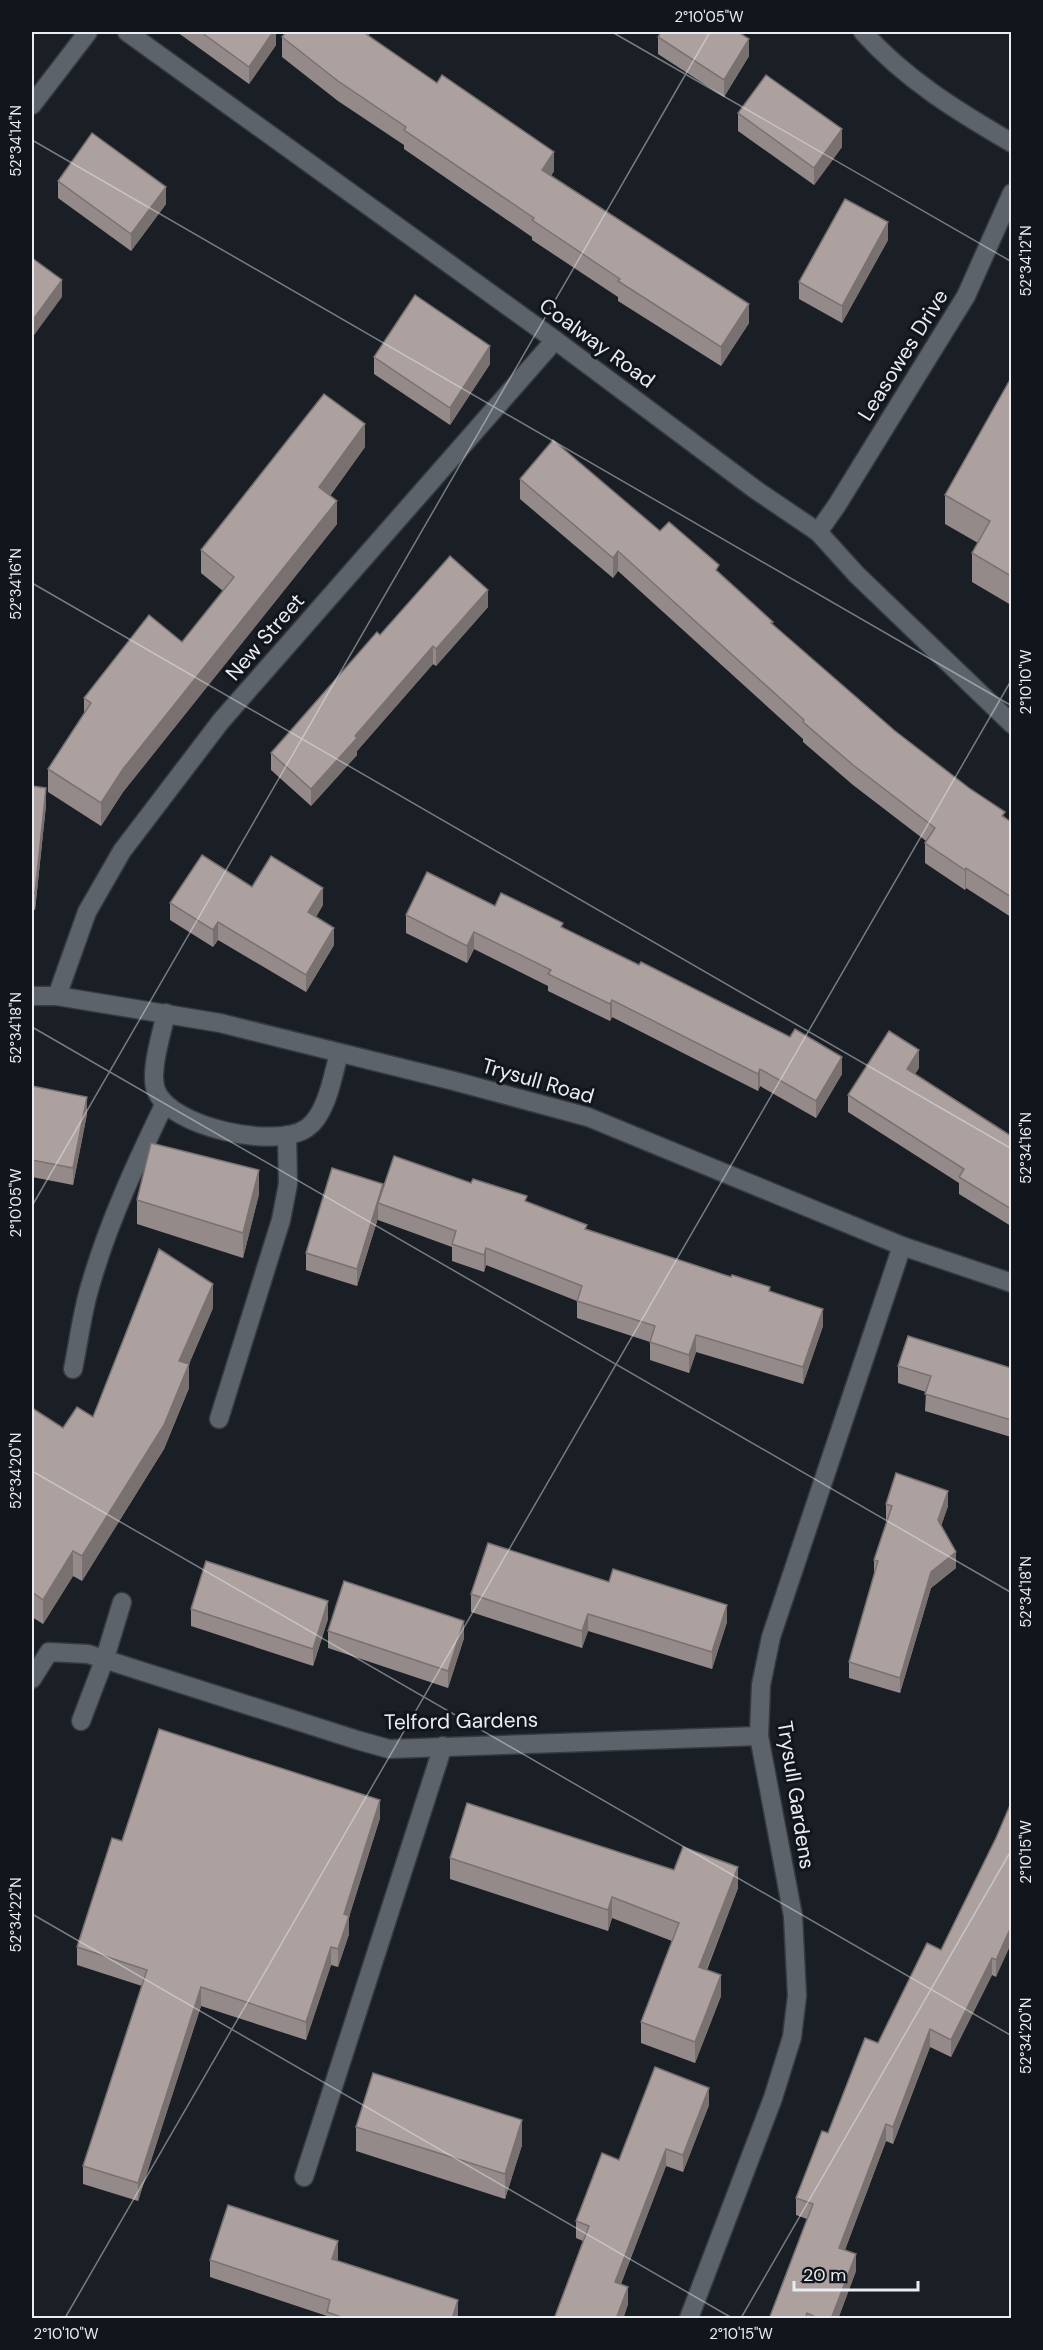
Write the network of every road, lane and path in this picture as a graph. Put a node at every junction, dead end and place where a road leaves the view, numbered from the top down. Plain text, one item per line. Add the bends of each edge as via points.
1 (87, 32) edge
2 (127, 32) edge
3 (863, 32) edge
4 (32, 105) edge
5 (1011, 143) edge
6 (1011, 193) edge
7 (555, 340) junction
8 (818, 532) junction
9 (1011, 723) edge
10 (32, 996) edge
11 (57, 996) junction
12 (166, 1013) junction
13 (339, 1053) junction
14 (165, 1103) junction
15 (287, 1135) junction
16 (902, 1246) junction
17 (1011, 1283) edge
18 (73, 1369) dead end
19 (219, 1419) dead end
20 (122, 1602) dead end
21 (105, 1658) junction
22 (32, 1679) edge
23 (81, 1721) dead end
24 (759, 1736) junction
25 (443, 1746) junction
26 (304, 2177) dead end
27 (689, 2319) edge

1 - 4 street
2 - 7 street, Coalway Road
3 - 5 street via 881,53 924,89
6 - 8 street, Leasowes Drive via 966,296
7 - 8 street, Coalway Road
7 - 11 street, New Street via 221,721 122,851 87,912
8 - 9 street, Coalway Road via 857,575
10 - 11 street, Trysull Road
11 - 12 street, Trysull Road
12 - 13 street, Trysull Road
12 - 14 street via 155,1073 156,1090
13 - 15 street via 329,1094 318,1113 307,1128
13 - 16 street, Trysull Road via 588,1117
14 - 15 street via 183,1116 229,1132 262,1137
14 - 18 street via 96,1265
15 - 19 street via 288,1184 281,1220
16 - 17 street, Trysull Road
16 - 24 street, Trysull Gardens via 771,1637 761,1685
20 - 21 street
21 - 22 street, Telford Gardens via 49,1652
21 - 23 street
21 - 25 street, Telford Gardens via 389,1749
24 - 25 street, Telford Gardens
24 - 27 street, Trysull Gardens via 793,1916 796,2006 792,2037 773,2098
25 - 26 street

